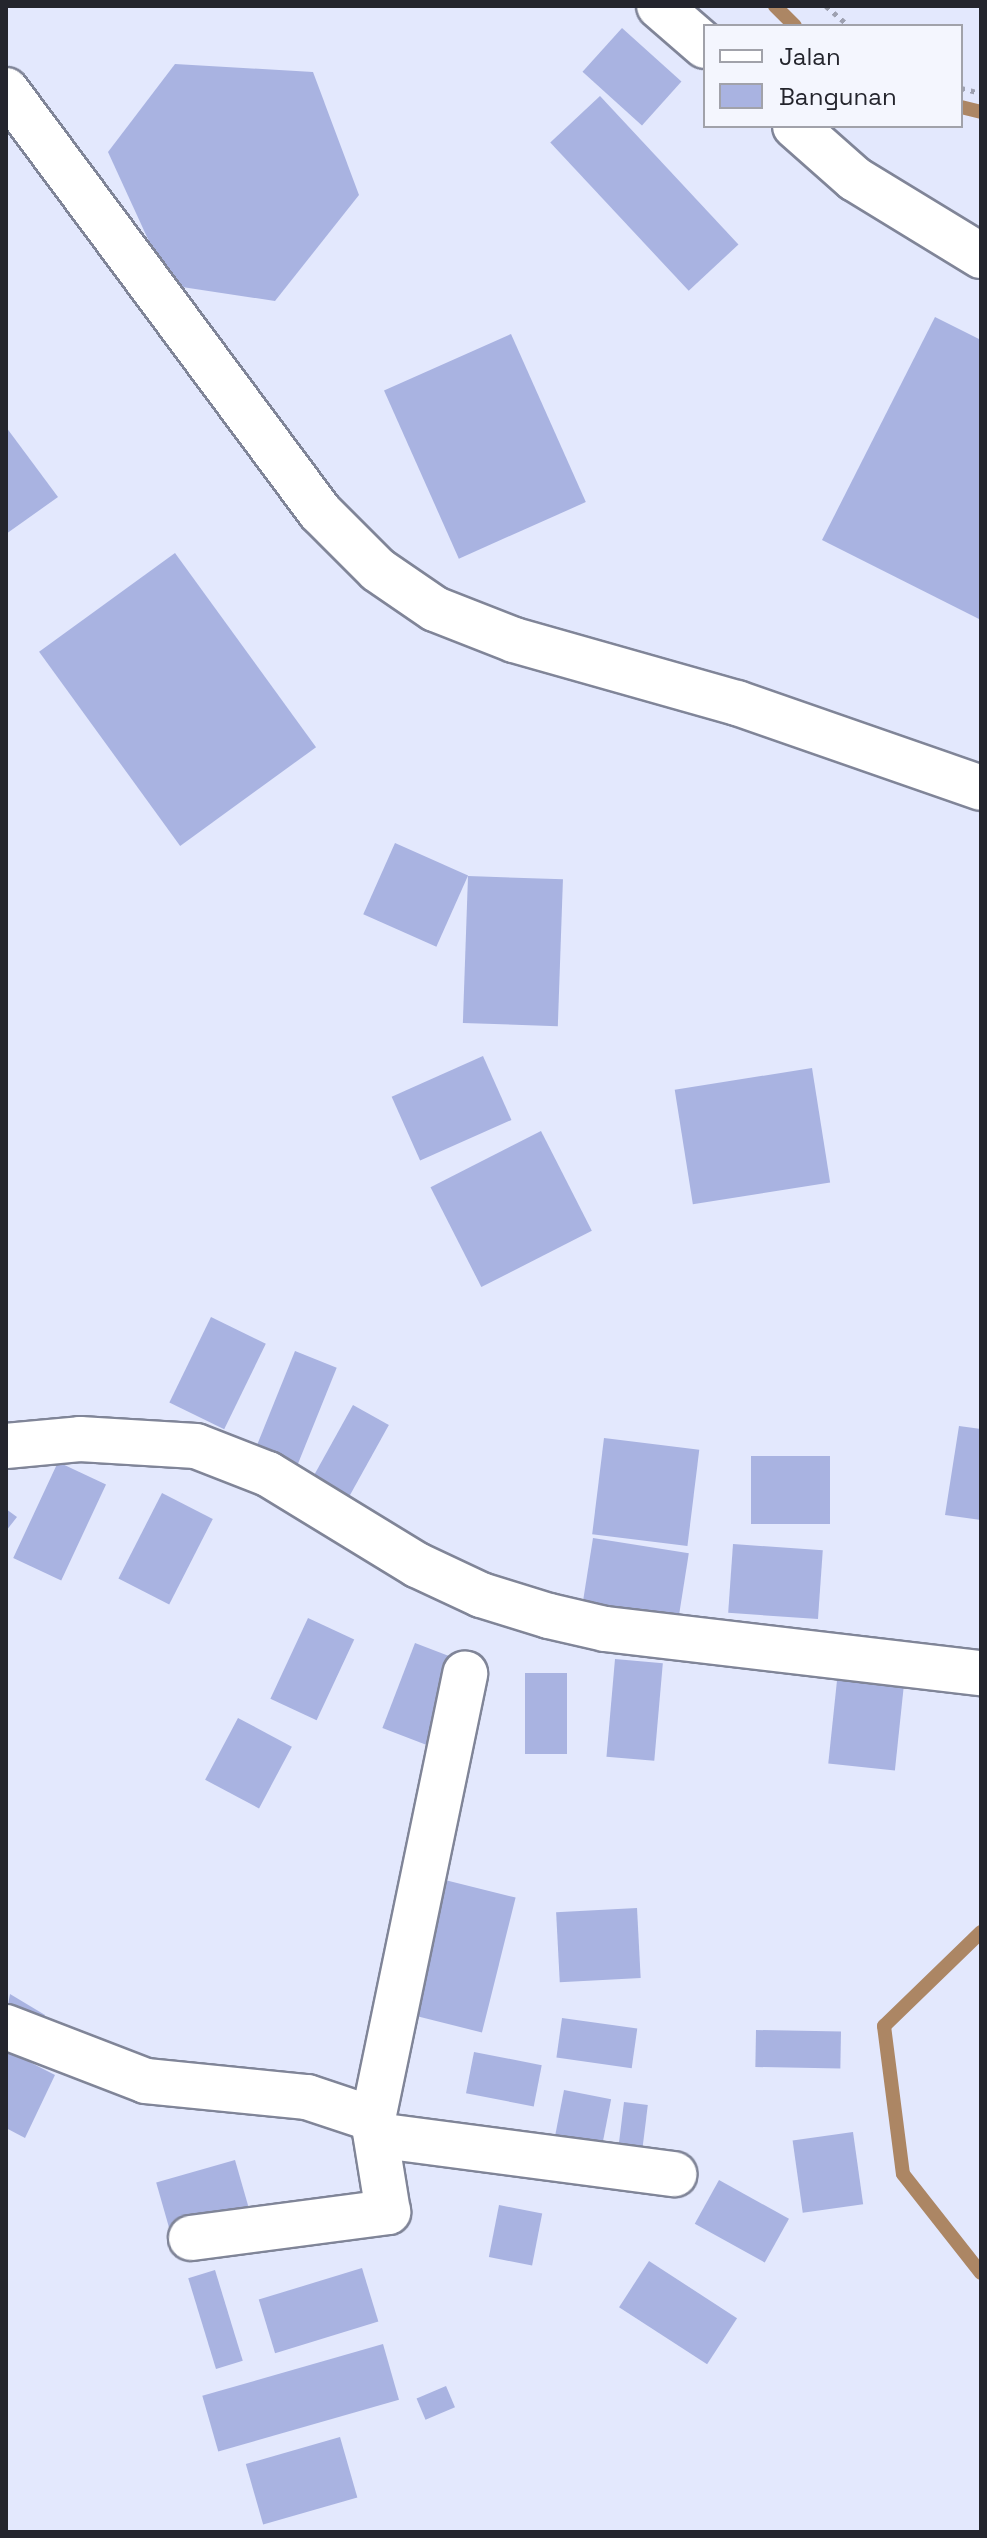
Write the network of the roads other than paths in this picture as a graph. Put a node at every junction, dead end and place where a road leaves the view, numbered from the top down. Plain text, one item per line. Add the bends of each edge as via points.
1 (659, 6) edge
2 (703, 44) edge
3 (6, 90) edge
4 (797, 128) edge
5 (981, 256) edge
6 (981, 788) edge
7 (6, 1446) edge
8 (465, 1673) dead end
9 (981, 1673) edge
10 (6, 2027) edge
11 (375, 2127) junction
12 (674, 2174) dead end
13 (191, 2238) dead end

1 - 2 street
3 - 6 street via 320,512 378,570 435,609 514,640 737,703
4 - 5 street via 855,179
7 - 9 street via 80,1439 196,1446 268,1474 417,1565 481,1595 549,1616 605,1629
8 - 11 street
10 - 11 street via 146,2081 307,2097
11 - 12 street
11 - 13 street via 388,2212

